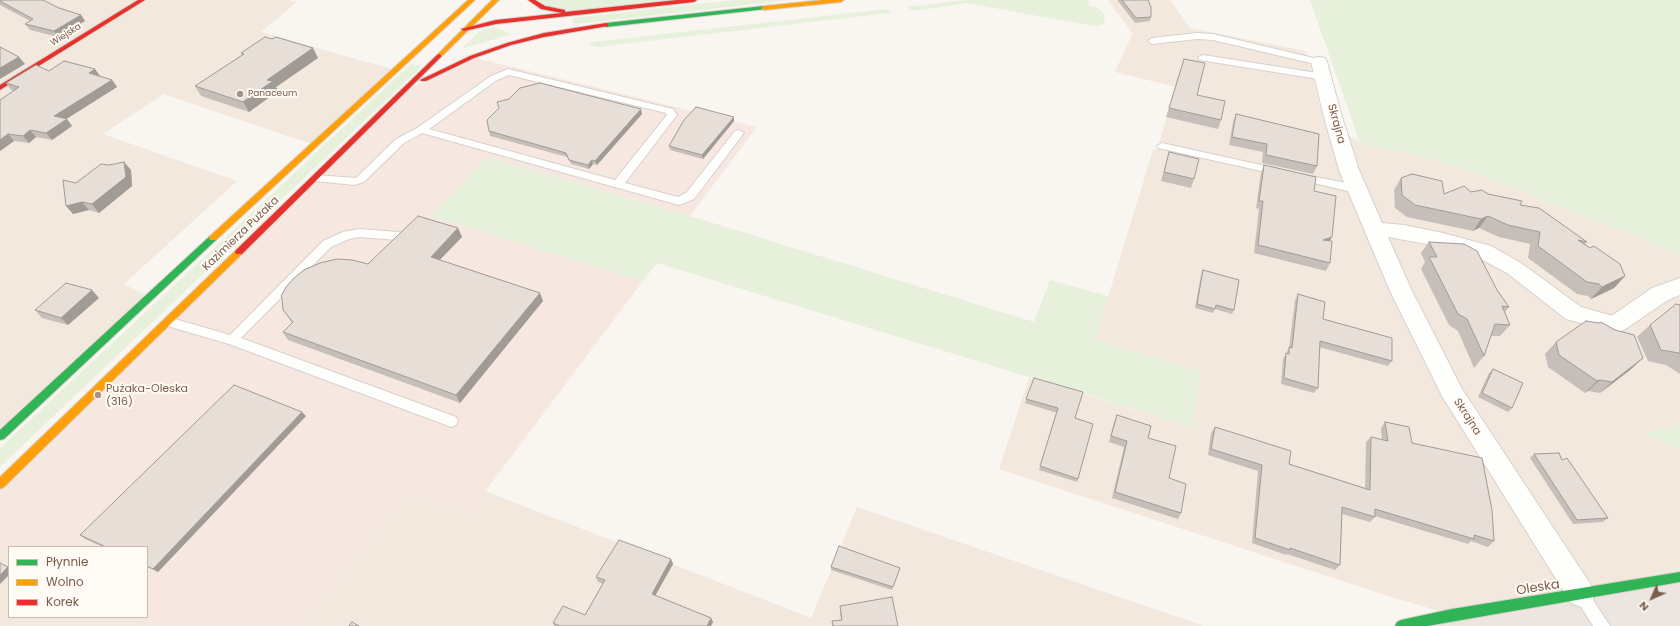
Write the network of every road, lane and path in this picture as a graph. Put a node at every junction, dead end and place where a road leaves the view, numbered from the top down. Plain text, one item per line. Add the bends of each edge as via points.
1 (142, 0) edge
2 (472, 0) edge
3 (480, 0) edge
4 (496, 0) edge
5 (532, 0) edge
6 (694, 0) edge
7 (841, 0) edge
8 (594, 11) junction
9 (483, 12) junction
10 (496, 22) junction
11 (590, 27) junction
12 (467, 28) junction
13 (1152, 41) dead end
14 (413, 53) junction
15 (1203, 58) dead end
16 (1321, 69) junction
17 (0, 88) edge
18 (403, 92) junction
19 (421, 130) junction
20 (740, 133) dead end
21 (1162, 146) dead end
22 (315, 178) junction
23 (616, 185) junction
24 (1356, 189) junction
25 (1376, 229) junction
26 (398, 236) edge
27 (1680, 286) edge
28 (168, 322) junction
29 (232, 340) junction
30 (451, 421) dead end
31 (0, 436) edge
32 (0, 484) edge
33 (1680, 577) edge
34 (1581, 594) junction
35 (1401, 626) edge
36 (1602, 626) edge

1 - 17 street, Wiejska
2 - 14 street, Kazimierza Pużaka
3 - 9 street
4 - 9 street, Kazimierza Pużaka
5 - 8 street via 551,10
6 - 8 street
7 - 11 street
8 - 10 street
9 - 10 street
9 - 12 street, Kazimierza Pużaka
10 - 11 street via 528,28
10 - 12 street
11 - 18 street via 537,37 491,50 449,67
12 - 14 street via 441,37
12 - 18 street, Kazimierza Pużaka
13 - 16 lane via 1197,36 1213,37
14 - 31 street, Kazimierza Pużaka
15 - 16 lane
16 - 24 street, Skrajna
18 - 22 street, Kazimierza Pużaka
19 - 22 lane via 400,141 360,180 354,182
19 - 23 lane
19 - 23 lane via 494,78 508,72 670,111 672,115
20 - 23 lane via 685,200 673,201
21 - 24 lane
22 - 28 street, Kazimierza Pużaka
24 - 25 street, Skrajna
25 - 27 street via 1404,232 1484,251 1514,268 1574,313 1609,323 1616,324 1660,294
25 - 34 street, Skrajna via 1401,291 1454,396
26 - 29 lane via 347,235 327,244
28 - 29 lane
28 - 32 street, Kazimierza Pużaka
29 - 30 lane
33 - 34 street, Oleska
34 - 35 street, Oleska
34 - 36 lane

